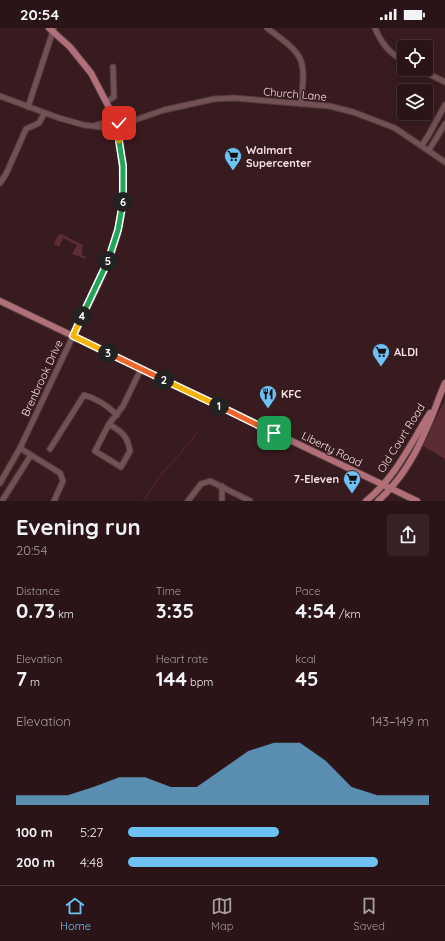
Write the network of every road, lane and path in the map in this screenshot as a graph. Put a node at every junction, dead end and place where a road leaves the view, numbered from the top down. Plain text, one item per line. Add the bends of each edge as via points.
1 (267, 28) edge
2 (376, 28) edge
3 (52, 29) edge
4 (397, 58) edge
5 (113, 67) dead end
6 (433, 76) edge
7 (445, 82) edge
8 (0, 96) edge
9 (107, 104) junction
10 (302, 104) junction
11 (445, 105) edge
12 (28, 107) junction
13 (44, 114) junction
14 (114, 124) junction
15 (445, 124) edge
16 (422, 145) junction
17 (429, 150) junction
18 (445, 162) edge
19 (0, 183) edge
20 (0, 301) edge
21 (73, 336) junction
22 (141, 368) junction
23 (445, 383) edge
24 (436, 403) junction
25 (117, 415) junction
26 (109, 424) junction
27 (20, 448) junction
28 (50, 449) dead end
29 (31, 455) junction
30 (0, 483) edge
31 (383, 485) junction
32 (222, 486) junction
33 (391, 489) junction
34 (2, 501) edge
35 (54, 501) edge
36 (188, 501) edge
37 (222, 501) edge
38 (250, 501) edge
39 (366, 501) edge
40 (378, 501) edge
41 (416, 501) edge

1 - 10 street via 294,49 302,61
2 - 4 street via 387,49
3 - 9 main road, Brenbrook Drive via 91,73
3 - 12 street
5 - 9 street via 114,97
6 - 7 street
8 - 12 street, Church Lane
9 - 14 main road, Brenbrook Drive
10 - 14 street, Church Lane via 234,98 214,99
10 - 16 street, Church Lane via 342,109 358,114 396,128
11 - 16 street
12 - 13 street, Church Lane
13 - 14 street, Church Lane via 94,126
13 - 19 street via 39,123 26,129
14 - 21 main road, Brenbrook Drive via 123,166 123,207 109,259
15 - 17 street
16 - 17 street, Church Lane
17 - 18 street, Church Lane
20 - 21 main road, Liberty Road
21 - 22 main road, Liberty Road
21 - 27 street, Brenbrook Drive
22 - 25 street
22 - 31 main road, Liberty Road
23 - 24 main road, Old Court Road
24 - 31 main road, Old Court Road via 406,455
24 - 33 main road, Old Court Road via 416,451
25 - 26 street
25 - 28 street via 103,403 84,395
26 - 26 street via 128,440 130,451 121,467 95,451
27 - 29 street
27 - 30 street, Brenbrook Drive
29 - 34 street
29 - 35 street via 60,473 63,481
31 - 33 main road, Liberty Road
31 - 39 main road, Old Court Road
32 - 36 street via 210,481 202,483
32 - 37 street
32 - 38 street
33 - 40 main road, Old Court Road
33 - 41 main road, Liberty Road

